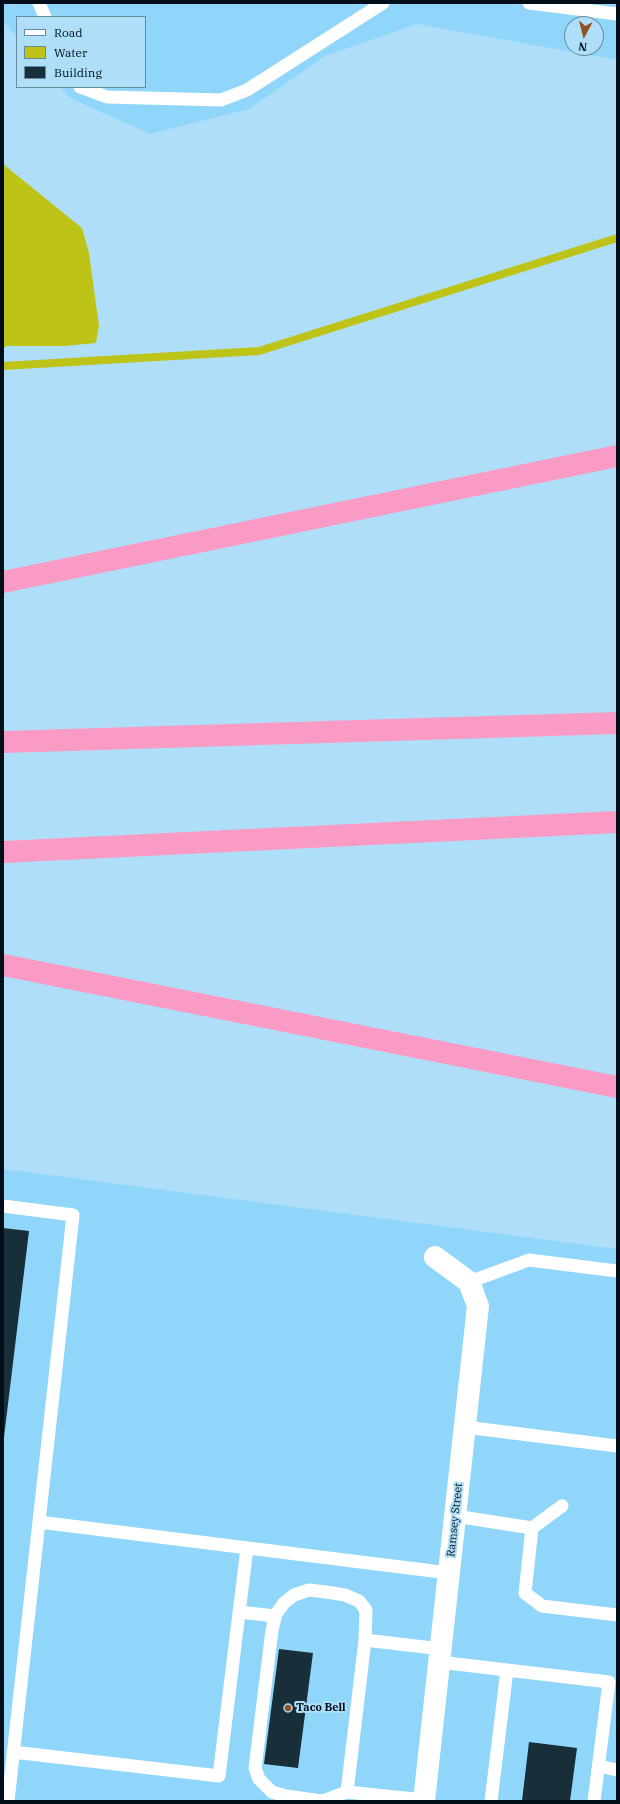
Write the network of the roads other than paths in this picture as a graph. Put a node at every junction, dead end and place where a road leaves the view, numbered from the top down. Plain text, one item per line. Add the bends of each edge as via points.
1 (39, 3) edge
2 (383, 3) edge
3 (529, 3) edge
4 (617, 14) edge
5 (45, 16) edge
6 (83, 88) edge
7 (617, 456) edge
8 (3, 582) edge
9 (617, 723) edge
10 (3, 742) edge
11 (617, 822) edge
12 (3, 852) edge
13 (3, 965) edge
14 (617, 1087) edge
15 (3, 1206) edge
16 (435, 1257) dead end
17 (617, 1271) edge
18 (469, 1282) junction
19 (465, 1427) junction
20 (617, 1446) edge
21 (562, 1506) dead end
22 (455, 1516) junction
23 (39, 1522) junction
24 (532, 1528) junction
25 (247, 1548) junction
26 (449, 1573) junction
27 (239, 1612) junction
28 (617, 1615) edge
29 (275, 1616) junction
30 (365, 1640) junction
31 (440, 1656) junction
32 (506, 1670) junction
33 (13, 1752) junction
34 (599, 1766) junction
35 (617, 1770) edge
36 (7, 1792) edge
37 (347, 1792) junction
38 (424, 1801) edge
39 (491, 1801) edge
40 (594, 1801) edge

1 - 5 lane
2 - 6 lane via 247,90 222,100 107,97
3 - 4 lane
7 - 8 highway
9 - 10 highway
11 - 12 highway
13 - 14 highway
15 - 23 lane via 73,1215
16 - 18 street
17 - 18 lane via 529,1260
18 - 19 street, Ramsey Street via 478,1306
19 - 20 lane
19 - 22 street, Ramsey Street
21 - 24 lane
22 - 24 lane
22 - 26 street, Ramsey Street
23 - 25 lane
23 - 33 lane
24 - 28 lane via 525,1593 542,1606
25 - 26 lane
25 - 27 lane
26 - 31 street, Ramsey Street
27 - 29 lane
27 - 33 lane via 219,1776
29 - 30 lane via 284,1603 294,1595 309,1590 345,1595 359,1601 366,1610
29 - 37 lane via 255,1768 259,1779 272,1792 286,1796 322,1801
30 - 31 lane
30 - 37 lane
31 - 32 lane
31 - 38 street, Ramsey Street
32 - 34 lane via 609,1682
32 - 39 lane
33 - 36 lane
34 - 35 lane
34 - 40 lane
37 - 38 lane

